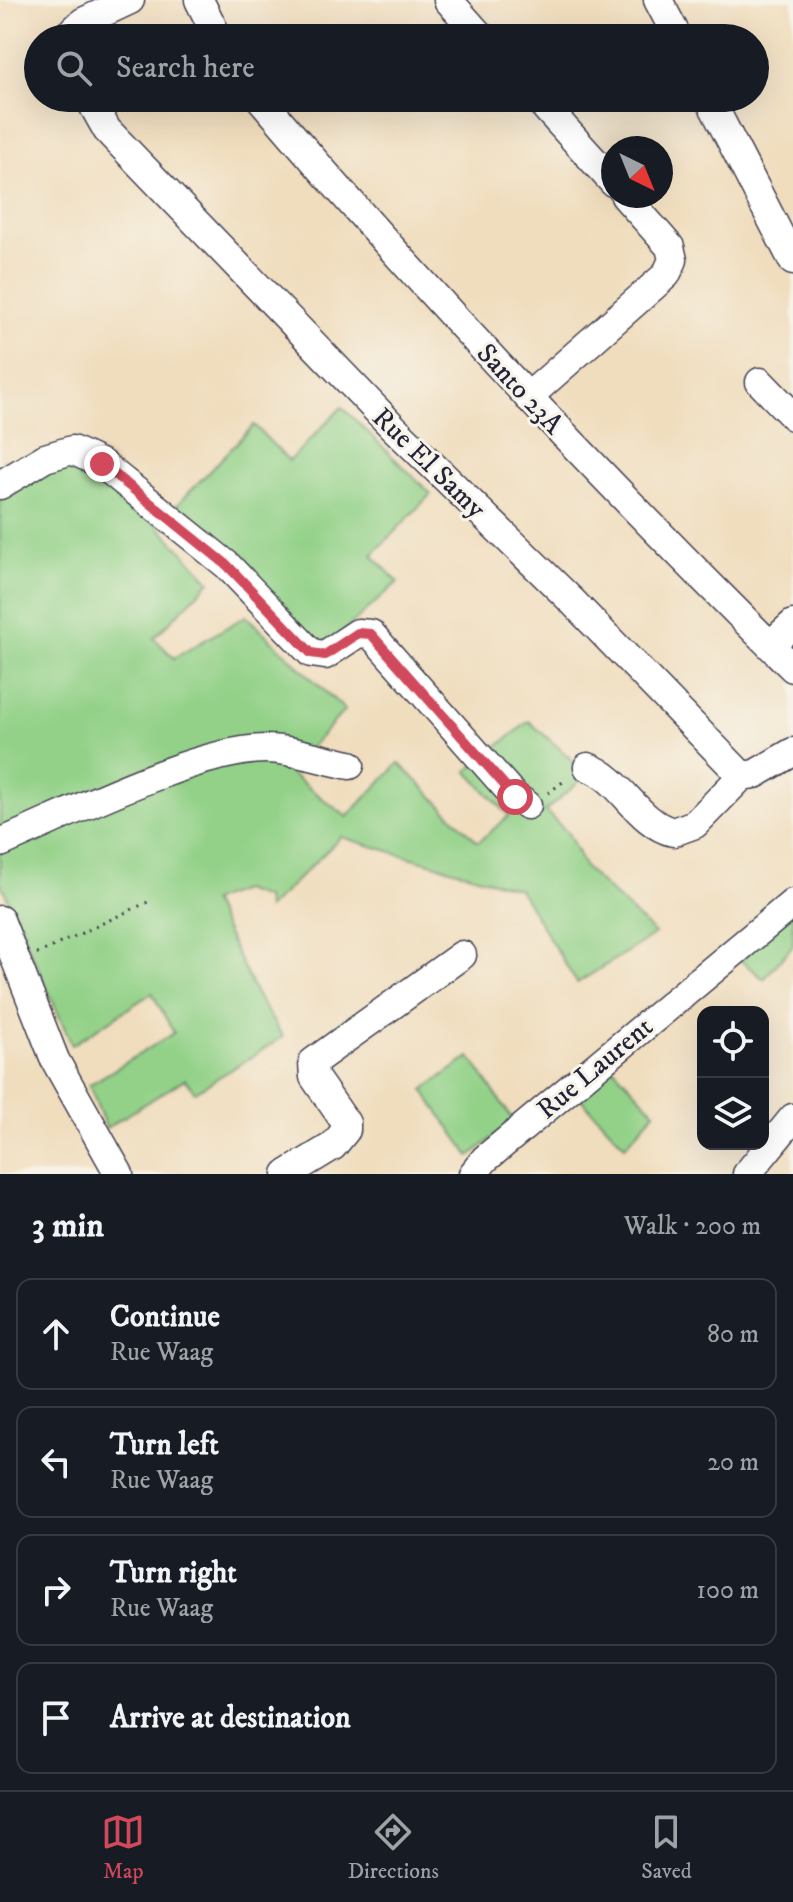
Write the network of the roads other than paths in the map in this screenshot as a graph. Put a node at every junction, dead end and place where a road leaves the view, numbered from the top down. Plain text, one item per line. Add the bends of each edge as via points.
1 (130, 0) edge
2 (199, 0) edge
3 (448, 0) edge
4 (658, 0) edge
5 (81, 24) edge
6 (211, 24) edge
7 (469, 24) edge
8 (671, 24) edge
9 (97, 112) edge
10 (272, 112) edge
11 (550, 112) edge
12 (716, 112) edge
13 (601, 169) edge
14 (636, 208) edge
15 (793, 261) edge
16 (760, 382) dead end
17 (528, 397) junction
18 (793, 416) edge
19 (0, 485) edge
20 (793, 624) edge
21 (770, 645) junction
22 (793, 668) edge
23 (793, 752) edge
24 (350, 765) dead end
25 (588, 767) road end
26 (742, 776) junction
27 (527, 805) road end
28 (0, 843) edge
29 (793, 903) edge
30 (0, 920) edge
31 (462, 955) dead end
32 (793, 1118) edge
33 (119, 1174) edge
34 (287, 1174) edge
35 (473, 1174) edge
36 (747, 1174) edge

1 - 5 street
2 - 6 street
3 - 7 street
4 - 8 street
9 - 26 street, Rue El Samy via 107,130 393,427
10 - 17 street, Santo 23A
11 - 13 street
12 - 15 street
14 - 17 street via 670,247 673,260 666,275
16 - 18 street
17 - 21 street, Santo 23A
19 - 27 street via 45,458 72,450 102,464 227,565 311,653 325,655 358,633 371,634
20 - 21 street
21 - 22 street, Santo 23A
23 - 26 street
24 - 28 street via 268,749 233,752
25 - 26 street via 653,823 673,832 695,824
29 - 35 street, Rue Laurent
30 - 33 street via 55,1060
31 - 34 street via 313,1062 314,1077 346,1123 333,1146
32 - 36 street

